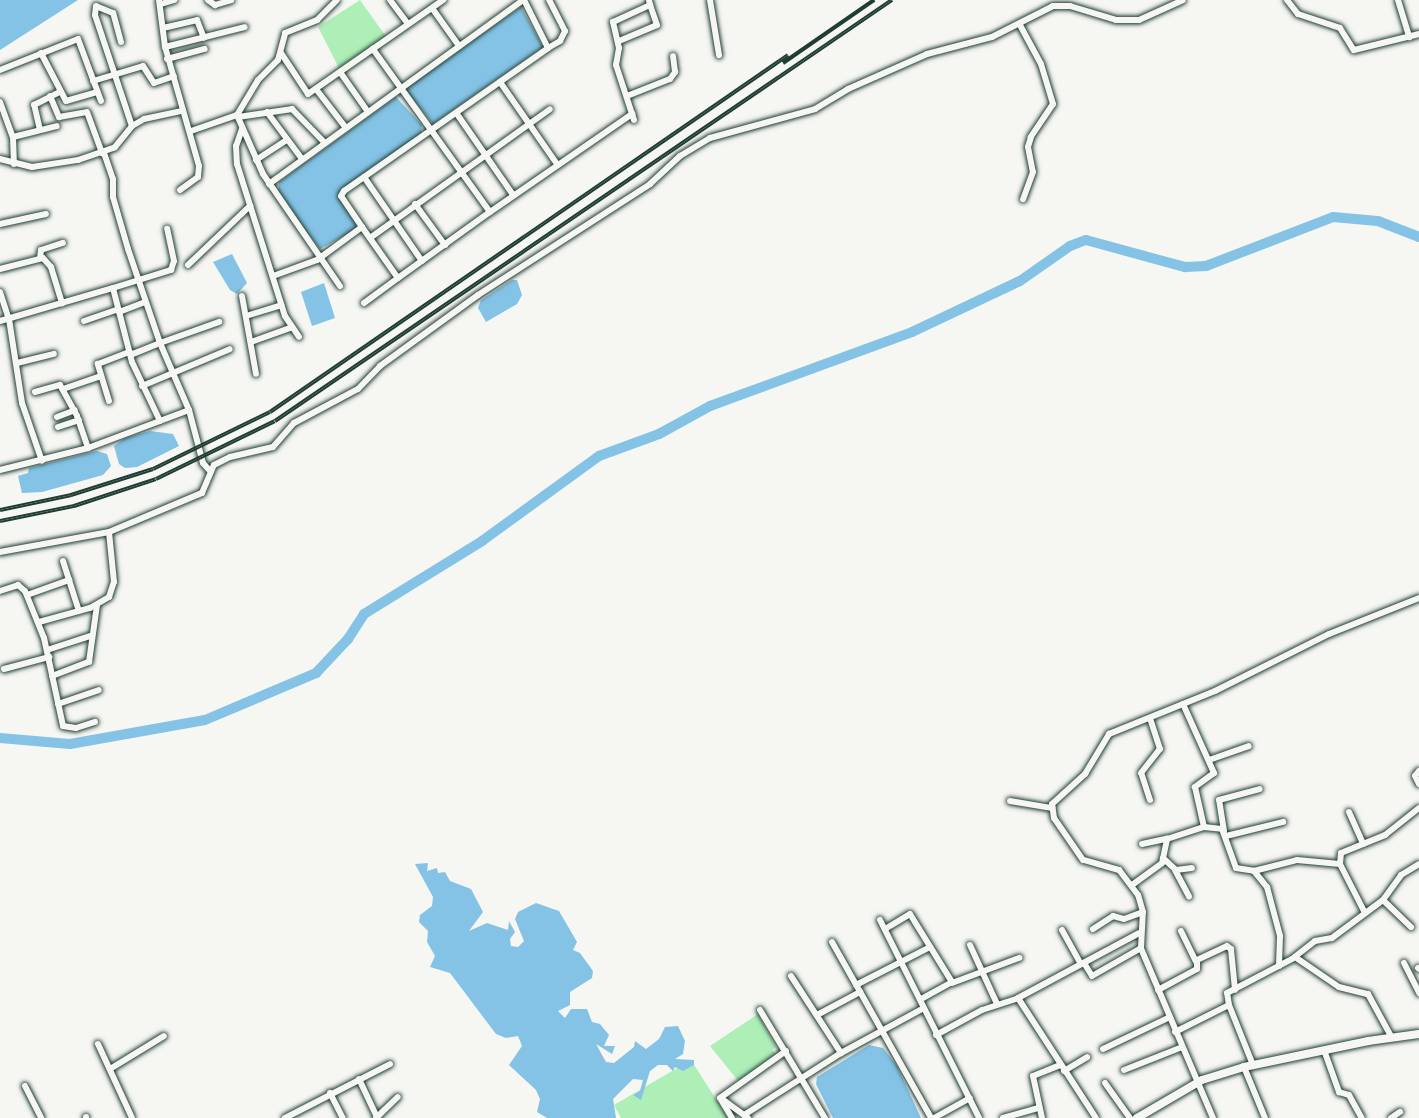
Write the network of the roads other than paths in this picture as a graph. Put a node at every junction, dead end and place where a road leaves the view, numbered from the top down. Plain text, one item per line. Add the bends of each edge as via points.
1 (174, 0) edge
2 (208, 0) edge
3 (231, 0) edge
4 (337, 0) edge
5 (390, 0) edge
6 (444, 0) edge
7 (524, 0) edge
8 (549, 0) edge
9 (710, 0) edge
10 (1183, 0) edge
11 (1287, 0) edge
12 (1398, 0) edge
13 (160, 2) edge
14 (650, 2) edge
15 (1052, 3) edge
16 (432, 8) junction
17 (408, 24) junction
18 (1020, 25) junction
19 (245, 27) dead end
20 (163, 28) junction
21 (1419, 34) edge
22 (1409, 37) junction
23 (204, 38) junction
24 (619, 40) junction
25 (122, 42) dead end
26 (459, 46) junction
27 (165, 47) junction
28 (548, 48) junction
29 (205, 49) dead end
30 (373, 49) junction
31 (41, 53) junction
32 (281, 53) junction
33 (720, 55) dead end
34 (672, 56) dead end
35 (168, 59) junction
36 (0, 70) edge
37 (340, 72) junction
38 (114, 74) junction
39 (174, 76) junction
40 (93, 81) junction
41 (500, 82) junction
42 (401, 88) junction
43 (316, 89) junction
44 (60, 92) junction
45 (97, 92) junction
46 (50, 96) junction
47 (627, 96) junction
48 (101, 101) dead end
49 (0, 102) edge
50 (550, 109) dead end
51 (183, 111) junction
52 (267, 112) junction
53 (368, 112) junction
54 (457, 114) junction
55 (237, 116) junction
56 (528, 123) junction
57 (57, 126) dead end
58 (132, 126) junction
59 (346, 128) junction
60 (242, 129) junction
61 (432, 129) junction
62 (40, 130) junction
63 (190, 131) junction
64 (13, 137) junction
65 (287, 140) junction
66 (325, 142) junction
67 (103, 153) junction
68 (484, 153) junction
69 (0, 159) edge
70 (302, 159) junction
71 (256, 160) junction
72 (14, 164) junction
73 (557, 164) junction
74 (460, 169) junction
75 (364, 177) junction
76 (269, 184) junction
77 (180, 190) dead end
78 (513, 195) junction
79 (1023, 199) dead end
80 (416, 204) junction
81 (250, 206) junction
82 (490, 212) junction
83 (46, 214) dead end
84 (394, 220) junction
85 (0, 224) edge
86 (362, 227) junction
87 (167, 229) dead end
88 (370, 238) junction
89 (63, 243) dead end
90 (445, 245) junction
91 (321, 257) junction
92 (40, 258) junction
93 (422, 261) junction
94 (188, 265) dead end
95 (0, 268) edge
96 (273, 276) junction
97 (398, 278) junction
98 (137, 280) junction
99 (340, 286) dead end
100 (112, 288) junction
101 (0, 292) edge
102 (242, 296) dead end
103 (145, 302) junction
104 (62, 303) junction
105 (364, 303) dead end
106 (281, 305) junction
107 (119, 310) junction
108 (246, 316) junction
109 (9, 319) junction
110 (0, 321) edge
111 (84, 321) dead end
112 (219, 322) dead end
113 (290, 327) junction
114 (299, 338) dead end
115 (251, 342) junction
116 (160, 343) junction
117 (230, 349) dead end
118 (130, 353) junction
119 (54, 354) dead end
120 (17, 363) junction
121 (171, 373) junction
122 (256, 374) dead end
123 (100, 376) junction
124 (142, 386) junction
125 (63, 389) junction
126 (35, 392) dead end
127 (110, 401) dead end
128 (75, 410) junction
129 (189, 410) junction
130 (57, 417) dead end
131 (79, 420) junction
132 (160, 421) junction
133 (58, 427) dead end
134 (88, 448) junction
135 (42, 461) junction
136 (0, 470) edge
137 (209, 470) junction
138 (109, 532) junction
139 (0, 552) edge
140 (63, 561) dead end
141 (69, 579) junction
142 (0, 591) edge
143 (27, 595) junction
144 (1419, 598) edge
145 (97, 605) junction
146 (79, 611) junction
147 (39, 622) junction
148 (90, 636) junction
149 (48, 653) junction
150 (4, 669) dead end
151 (52, 676) junction
152 (99, 690) dead end
153 (58, 704) junction
154 (1183, 704) junction
155 (1150, 719) junction
156 (95, 722) dead end
157 (1249, 746) dead end
158 (1209, 760) junction
159 (1419, 771) edge
160 (1419, 784) edge
161 (1260, 789) dead end
162 (1150, 800) dead end
163 (1010, 801) dead end
164 (1052, 808) junction
165 (1419, 808) edge
166 (1349, 812) dead end
167 (1283, 822) dead end
168 (1204, 827) junction
169 (1225, 833) junction
170 (1167, 839) junction
171 (1142, 844) dead end
172 (1363, 844) junction
173 (1163, 858) junction
174 (1340, 864) junction
175 (1419, 864) edge
176 (1192, 868) dead end
177 (1174, 870) junction
178 (1254, 871) junction
179 (1132, 885) junction
180 (1189, 896) dead end
181 (1383, 900) junction
182 (1143, 912) junction
183 (1365, 913) junction
184 (880, 920) dead end
185 (1412, 927) dead end
186 (885, 929) junction
187 (1093, 929) dead end
188 (1062, 930) dead end
189 (1181, 931) dead end
190 (1139, 933) junction
191 (832, 942) dead end
192 (970, 945) dead end
193 (930, 947) junction
194 (1141, 948) junction
195 (1295, 957) junction
196 (1019, 958) dead end
197 (901, 961) junction
198 (1196, 962) junction
199 (1404, 963) dead end
200 (1082, 964) junction
201 (1279, 966) junction
202 (982, 974) junction
203 (791, 976) dead end
204 (952, 983) junction
205 (856, 985) junction
206 (1158, 990) junction
207 (1235, 990) junction
208 (860, 992) junction
209 (1419, 993) edge
210 (1018, 998) junction
211 (921, 999) junction
212 (997, 1004) junction
213 (1229, 1005) junction
214 (924, 1008) junction
215 (760, 1010) dead end
216 (817, 1015) junction
217 (1170, 1017) junction
218 (882, 1031) junction
219 (1175, 1032) junction
220 (1419, 1034) edge
221 (936, 1035) junction
222 (164, 1036) dead end
223 (1392, 1038) junction
224 (98, 1044) dead end
225 (1182, 1047) junction
226 (1103, 1049) dead end
227 (1324, 1050) junction
228 (786, 1051) junction
229 (842, 1053) junction
230 (1087, 1057) dead end
231 (390, 1064) dead end
232 (1253, 1065) junction
233 (1244, 1067) junction
234 (1062, 1068) junction
235 (110, 1069) junction
236 (1124, 1070) dead end
237 (803, 1078) junction
238 (359, 1079) junction
239 (1105, 1083) dead end
240 (1197, 1083) junction
241 (25, 1086) dead end
242 (330, 1093) junction
243 (398, 1097) dead end
244 (719, 1097) junction
245 (970, 1098) junction
246 (1039, 1108) junction
247 (1400, 1112) dead end
248 (746, 1116) edge
249 (1015, 1116) edge
250 (377, 1117) edge
251 (1210, 1117) edge
252 (1360, 1117) edge
253 (41, 1118) edge
254 (132, 1118) edge
255 (285, 1118) edge
256 (343, 1118) edge
257 (732, 1118) edge
258 (825, 1118) edge
259 (933, 1118) edge
260 (979, 1118) edge
261 (1003, 1118) edge
262 (1042, 1118) edge
263 (1096, 1118) edge
264 (1130, 1118) edge
265 (1137, 1118) edge
266 (1265, 1118) edge
267 (1391, 1118) edge

1 - 13 street
2 - 3 street via 215,5
4 - 32 street via 317,20 285,33
5 - 17 street
6 - 16 street
7 - 26 street
7 - 28 street
8 - 28 street via 566,31 560,41
9 - 33 street
10 - 15 street via 1139,20 1116,20
11 - 22 street via 1298,14 1340,28 1354,50
12 - 22 street
13 - 20 street
14 - 24 street via 613,20
14 - 24 street via 657,25
15 - 18 street
16 - 17 street
16 - 26 street
17 - 30 street
18 - 79 street via 1043,70 1053,104 1031,136 1028,147 1033,172
18 - 137 street via 979,42 927,54 848,89 815,109 710,138 680,156 650,184 478,296 380,366 358,390 294,423 273,447 230,457
19 - 23 street
20 - 23 street via 197,20
20 - 27 street
21 - 22 street
23 - 27 street
24 - 47 street via 616,65
25 - 38 street via 113,13 96,6
26 - 42 street
27 - 35 street
28 - 41 street
29 - 35 street
30 - 37 street
30 - 42 street
31 - 36 street
31 - 40 street via 78,39
31 - 44 street
32 - 43 street via 304,92
32 - 55 street via 258,80
34 - 47 street via 675,72 670,79
35 - 39 street
37 - 43 street
37 - 53 street
38 - 39 street via 146,66 154,83
38 - 40 street
38 - 58 street
39 - 51 street
40 - 45 street
41 - 54 street
41 - 56 street
42 - 53 street
42 - 61 street
43 - 59 street
44 - 45 street via 68,102
44 - 46 street
45 - 48 street
46 - 62 street via 34,105
46 - 67 street via 58,117 87,111
47 - 73 street via 633,117
49 - 64 street
50 - 56 street
51 - 58 street via 144,119
51 - 63 street
52 - 55 street
52 - 65 street
52 - 66 street via 298,112
53 - 59 street
54 - 61 street
54 - 68 street
55 - 60 street
55 - 63 street
56 - 68 street
56 - 73 street
57 - 62 street
58 - 67 street via 122,141
59 - 66 street
60 - 71 street
60 - 81 street via 235,154
61 - 74 street
61 - 75 street
62 - 64 street
63 - 77 street via 200,172
64 - 72 street
65 - 70 street
65 - 71 street
66 - 70 street
67 - 72 street via 45,167
67 - 98 street
68 - 74 street
68 - 78 street
69 - 72 street
70 - 76 street
71 - 76 street
73 - 78 street
74 - 80 street
74 - 82 street
75 - 84 street
75 - 86 street via 342,196
76 - 91 street
78 - 82 street
80 - 84 street
80 - 90 street
81 - 94 street
81 - 96 street
82 - 90 street
83 - 85 street
84 - 88 street
84 - 93 street
86 - 88 street
86 - 91 street
87 - 98 street via 174,267 166,273
88 - 97 street
89 - 92 street via 41,250
90 - 93 street
91 - 96 street
91 - 99 street
92 - 95 street
92 - 104 street via 49,263
93 - 97 street
96 - 106 street
97 - 105 street
98 - 100 street
98 - 103 street
100 - 104 street
100 - 107 street
101 - 109 street
102 - 108 street
103 - 107 street
103 - 116 street
104 - 109 street
106 - 108 street
106 - 113 street
107 - 111 street
107 - 118 street
108 - 115 street
109 - 110 street
109 - 120 street
112 - 116 street
113 - 114 street
113 - 115 street
115 - 122 street
116 - 118 street
116 - 121 street
117 - 121 street
118 - 123 street via 100,361
118 - 124 street
119 - 120 street
120 - 135 street via 22,403
121 - 124 street
121 - 129 street
123 - 125 street
123 - 127 street
124 - 132 street
125 - 126 street via 54,384
125 - 128 street
128 - 130 street
128 - 131 street
129 - 132 street
129 - 137 street via 203,463
131 - 133 street
131 - 134 street
132 - 134 street
134 - 135 street
135 - 136 street
137 - 138 street via 202,493
138 - 139 street
138 - 145 street via 113,590
140 - 141 street
141 - 143 street
141 - 146 street
142 - 143 street via 18,585
143 - 147 street
144 - 154 street via 1329,634
145 - 146 street
145 - 148 street
146 - 147 street
147 - 149 street
148 - 149 street
148 - 151 street via 86,665
149 - 150 street
149 - 151 street
151 - 153 street
152 - 153 street
153 - 156 street via 65,727
154 - 155 street
154 - 158 street
155 - 162 street via 1160,749 1141,773
155 - 164 street via 1106,737 1085,774
157 - 158 street
158 - 168 street via 1213,775 1195,788
159 - 160 street via 1414,776
161 - 169 street via 1219,800
163 - 164 street
164 - 179 street via 1054,818 1085,862 1119,870
165 - 172 street via 1385,835
166 - 172 street
167 - 169 street
168 - 169 street
168 - 170 street
169 - 178 street via 1236,868
170 - 171 street
170 - 173 street
172 - 174 street via 1341,853
173 - 177 street
173 - 179 street
174 - 178 street via 1297,861
174 - 183 street
175 - 181 street via 1401,875
176 - 177 street
177 - 180 street
178 - 201 street via 1267,887 1280,932
179 - 182 street
181 - 183 street
181 - 185 street
182 - 187 street via 1124,920 1113,916
182 - 190 street
183 - 195 street via 1332,938 1316,941
184 - 186 street
186 - 193 street via 910,914
186 - 197 street
188 - 200 street
189 - 198 street
190 - 194 street
190 - 200 street
191 - 205 street
192 - 202 street
193 - 197 street
193 - 204 street
194 - 200 street via 1092,976
194 - 206 street
195 - 201 street
195 - 223 street via 1334,985 1368,994
196 - 202 street
197 - 205 street
197 - 211 street
198 - 206 street via 1197,969
198 - 207 street via 1229,946
199 - 209 street
200 - 210 street
201 - 207 street
202 - 204 street
202 - 212 street
203 - 216 street
204 - 211 street
205 - 208 street
206 - 217 street
207 - 213 street via 1227,994
208 - 216 street
208 - 218 street
210 - 212 street
210 - 234 street
211 - 214 street
212 - 221 street
213 - 219 street
213 - 232 street
214 - 218 street
214 - 221 street
215 - 228 street
216 - 229 street
217 - 219 street
217 - 226 street
218 - 229 street
218 - 259 street
219 - 225 street
220 - 223 main road
221 - 245 street
222 - 235 street
223 - 227 main road
224 - 235 street
225 - 236 street
225 - 240 street
227 - 232 main road
227 - 252 street via 1339,1092 1349,1095
228 - 237 street
228 - 244 street
229 - 237 street
230 - 234 street
231 - 238 street
232 - 233 main road
233 - 240 main road
233 - 266 street
234 - 246 street via 1033,1076
234 - 263 street
235 - 254 street
237 - 248 street
237 - 258 street
238 - 242 street
238 - 250 street
239 - 264 street
240 - 251 street
240 - 265 main road
241 - 253 street
242 - 255 street
242 - 256 street
243 - 250 street
244 - 248 street
244 - 257 street
245 - 259 street
245 - 260 street
246 - 249 street
246 - 262 street
247 - 267 street
249 - 261 street

